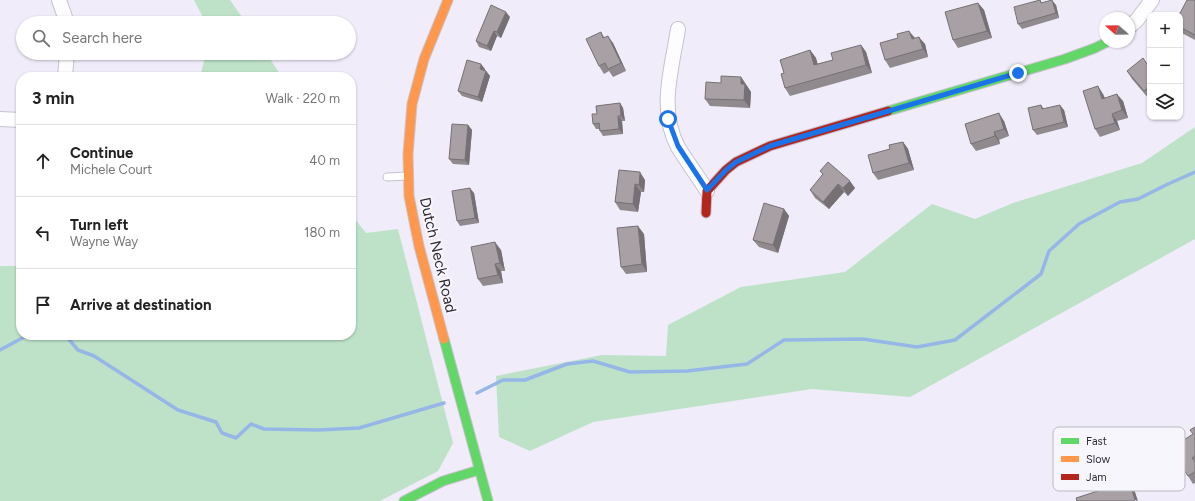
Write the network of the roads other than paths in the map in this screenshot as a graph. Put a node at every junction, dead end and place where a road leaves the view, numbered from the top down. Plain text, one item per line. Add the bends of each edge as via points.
1 (59, 0) edge
2 (448, 0) edge
3 (1152, 0) edge
4 (64, 16) edge
5 (1135, 22) edge
6 (678, 29) dead end
7 (1099, 46) edge
8 (67, 60) edge
9 (66, 72) edge
10 (0, 119) edge
11 (16, 120) edge
12 (408, 176) junction
13 (387, 177) dead end
14 (707, 190) junction
15 (706, 213) dead end
16 (479, 470) junction
17 (404, 501) edge
18 (488, 501) edge

1 - 4 street
2 - 12 street, Dutch Neck Road via 424,59 412,104
3 - 5 street
6 - 14 street via 666,107 668,119 678,146
7 - 14 street via 1065,59 770,146 736,162
8 - 9 street
10 - 11 street
12 - 13 lane
12 - 16 street, Dutch Neck Road via 419,246
14 - 15 street
16 - 17 street via 443,482
16 - 18 street, Dutch Neck Road

